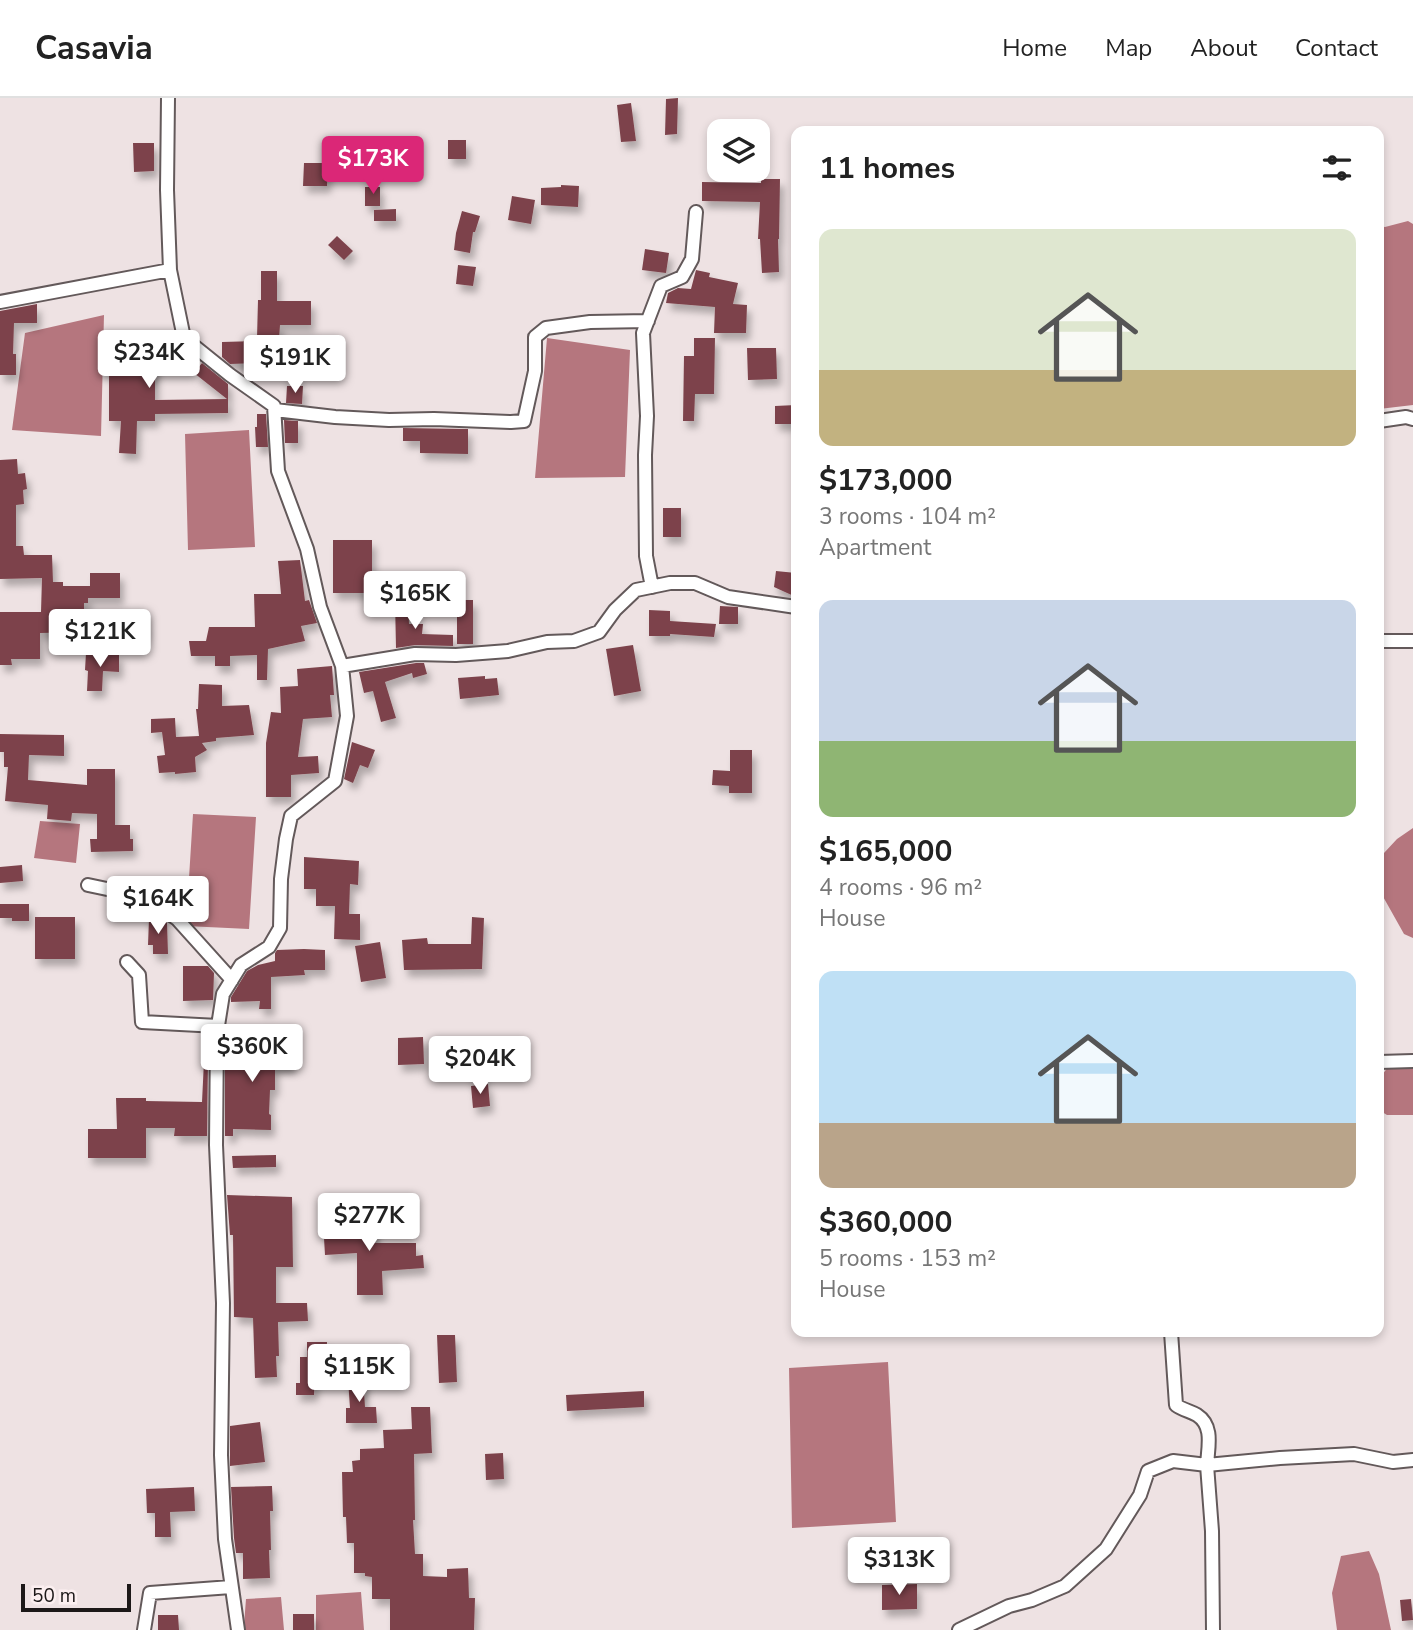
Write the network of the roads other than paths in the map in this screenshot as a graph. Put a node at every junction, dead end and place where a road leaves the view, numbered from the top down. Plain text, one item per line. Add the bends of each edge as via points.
1 (168, 98) edge
2 (696, 212) dead end
3 (170, 270) junction
4 (0, 302) edge
5 (648, 321) junction
6 (275, 410) junction
7 (1413, 419) edge
8 (1384, 420) edge
9 (652, 587) junction
10 (791, 606) edge
11 (1384, 641) edge
12 (1413, 641) edge
13 (342, 666) junction
14 (88, 885) dead end
15 (127, 962) dead end
16 (232, 980) junction
17 (218, 1026) junction
18 (1413, 1061) edge
19 (1384, 1062) edge
20 (1171, 1337) edge
21 (1413, 1460) edge
22 (1207, 1465) junction
23 (231, 1587) junction
24 (144, 1630) edge
25 (238, 1630) edge
26 (959, 1630) edge
27 (1213, 1630) edge

1 - 3 street
2 - 5 street via 692,260 682,277 660,286
3 - 4 street
3 - 6 street via 184,338
5 - 6 street via 546,328 535,337 535,371 524,421 389,421
5 - 9 street via 643,333 646,556
6 - 13 street via 278,471
7 - 8 street
9 - 10 street via 695,583 728,597
9 - 13 street via 636,590 599,632 573,641 508,651 415,654
11 - 12 street
13 - 16 street via 347,716 335,781 291,816 281,879 280,928 269,947 241,965
14 - 16 street via 145,897 177,919
15 - 17 street via 139,975 142,1022
16 - 17 street via 223,994
17 - 23 street via 221,1455
18 - 19 street
20 - 22 street via 1176,1405 1207,1425
21 - 22 street via 1393,1462 1354,1454
22 - 26 street via 1173,1461 1148,1471 1140,1495 1106,1549 1065,1586
22 - 27 street
23 - 24 street via 150,1593
23 - 25 street

